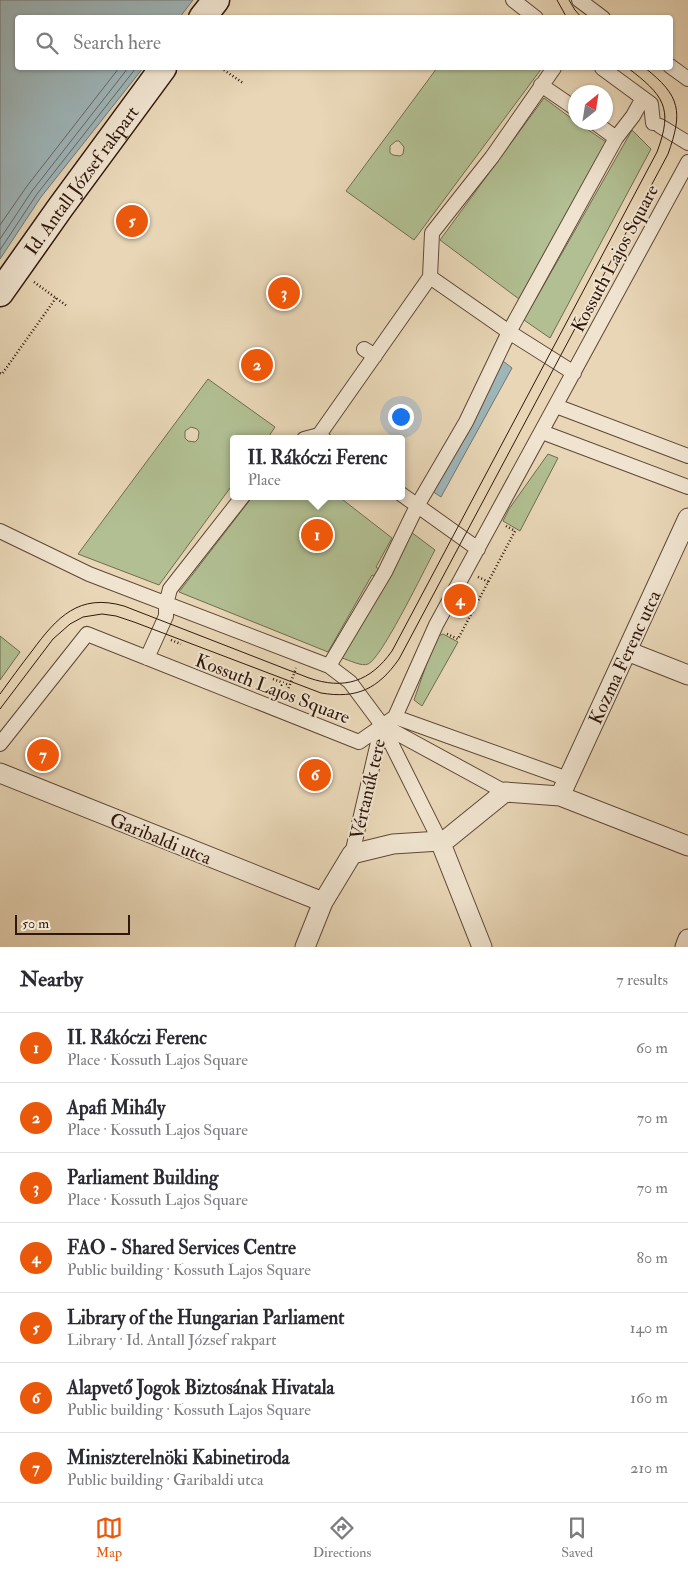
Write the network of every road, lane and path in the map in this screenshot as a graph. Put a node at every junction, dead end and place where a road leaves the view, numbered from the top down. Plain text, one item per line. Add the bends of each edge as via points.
1 (216, 0) edge
2 (513, 0) edge
3 (579, 0) edge
4 (204, 15) edge
5 (532, 15) edge
6 (599, 15) edge
7 (673, 68) edge
8 (162, 70) edge
9 (224, 70) edge
10 (552, 70) edge
11 (605, 70) edge
12 (688, 79) edge
13 (243, 83) dead end
14 (541, 85) junction
15 (643, 98) junction
16 (568, 104) edge
17 (605, 130) edge
18 (616, 138) junction
19 (688, 143) edge
20 (688, 162) edge
21 (430, 277) junction
22 (31, 280) dead end
23 (0, 293) edge
24 (56, 298) junction
25 (67, 306) dead end
26 (509, 332) junction
27 (0, 372) edge
28 (574, 373) junction
29 (556, 406) junction
30 (542, 432) junction
31 (322, 435) edge
32 (688, 456) edge
33 (688, 488) edge
34 (405, 497) edge
35 (240, 500) edge
36 (417, 506) junction
37 (688, 518) edge
38 (0, 531) edge
39 (515, 531) dead end
40 (478, 549) junction
41 (166, 604) junction
42 (435, 628) junction
43 (627, 651) junction
44 (301, 655) junction
45 (147, 658) junction
46 (329, 666) junction
47 (688, 675) edge
48 (273, 679) dead end
49 (289, 685) junction
50 (280, 712) junction
51 (395, 716) junction
52 (382, 726) junction
53 (0, 744) edge
54 (0, 773) edge
55 (568, 778) junction
56 (505, 792) junction
57 (560, 796) junction
58 (440, 841) junction
59 (688, 846) edge
60 (352, 854) junction
61 (322, 902) junction
62 (688, 939) edge
63 (305, 947) edge
64 (482, 947) edge
65 (685, 947) edge

1 - 4 main road
2 - 5 street
3 - 6 street
7 - 12 street
8 - 23 main road, Id. Antall József rakpart
9 - 13 path
10 - 14 street
11 - 15 street
14 - 16 street
14 - 21 street via 492,157 432,233
15 - 18 street
15 - 19 street via 651,104 657,125
17 - 18 street
18 - 26 street
20 - 28 street, Kossuth Lajos Square
21 - 26 street
21 - 31 street via 370,352
22 - 24 path
24 - 25 path
24 - 27 path via 2,374
26 - 28 street
26 - 36 street via 466,422
28 - 29 street, Kossuth Lajos Square
29 - 30 street, Kossuth Lajos Square
29 - 32 street
30 - 33 street
30 - 40 street, Kossuth Lajos Square
34 - 36 street
35 - 41 street via 170,589
36 - 40 street
36 - 46 street via 385,572
37 - 43 street, Kozma Ferenc utca
38 - 41 street, Kossuth Lajos Square via 89,574
39 - 42 path via 458,639
40 - 42 street, Kossuth Lajos Square
41 - 44 street, Kossuth Lajos Square
41 - 45 street via 166,616
42 - 51 street, Kossuth Lajos Square
43 - 47 street
43 - 55 street, Kozma Ferenc utca
44 - 46 street, Kossuth Lajos Square
44 - 49 path
45 - 50 street, Kossuth Lajos Square
45 - 53 street, Kossuth Lajos Square via 87,634
46 - 52 street, Kossuth Lajos Square via 350,682
48 - 49 path
49 - 50 path
50 - 52 street, Kossuth Lajos Square via 359,742
51 - 52 street, Kossuth Lajos Square
51 - 55 street, Vértanúk tere
52 - 56 street, Vértanúk tere
52 - 58 street, Vértanúk tere
52 - 60 street, Vértanúk tere
54 - 61 street, Garibaldi utca
55 - 57 street, Kozma Ferenc utca
56 - 57 street, Vértanúk tere
56 - 58 street, Vértanúk tere via 447,839
57 - 59 street, Vértanúk tere
58 - 60 street, Vértanúk tere via 392,844
58 - 64 street
60 - 61 street
61 - 63 street
62 - 65 street

